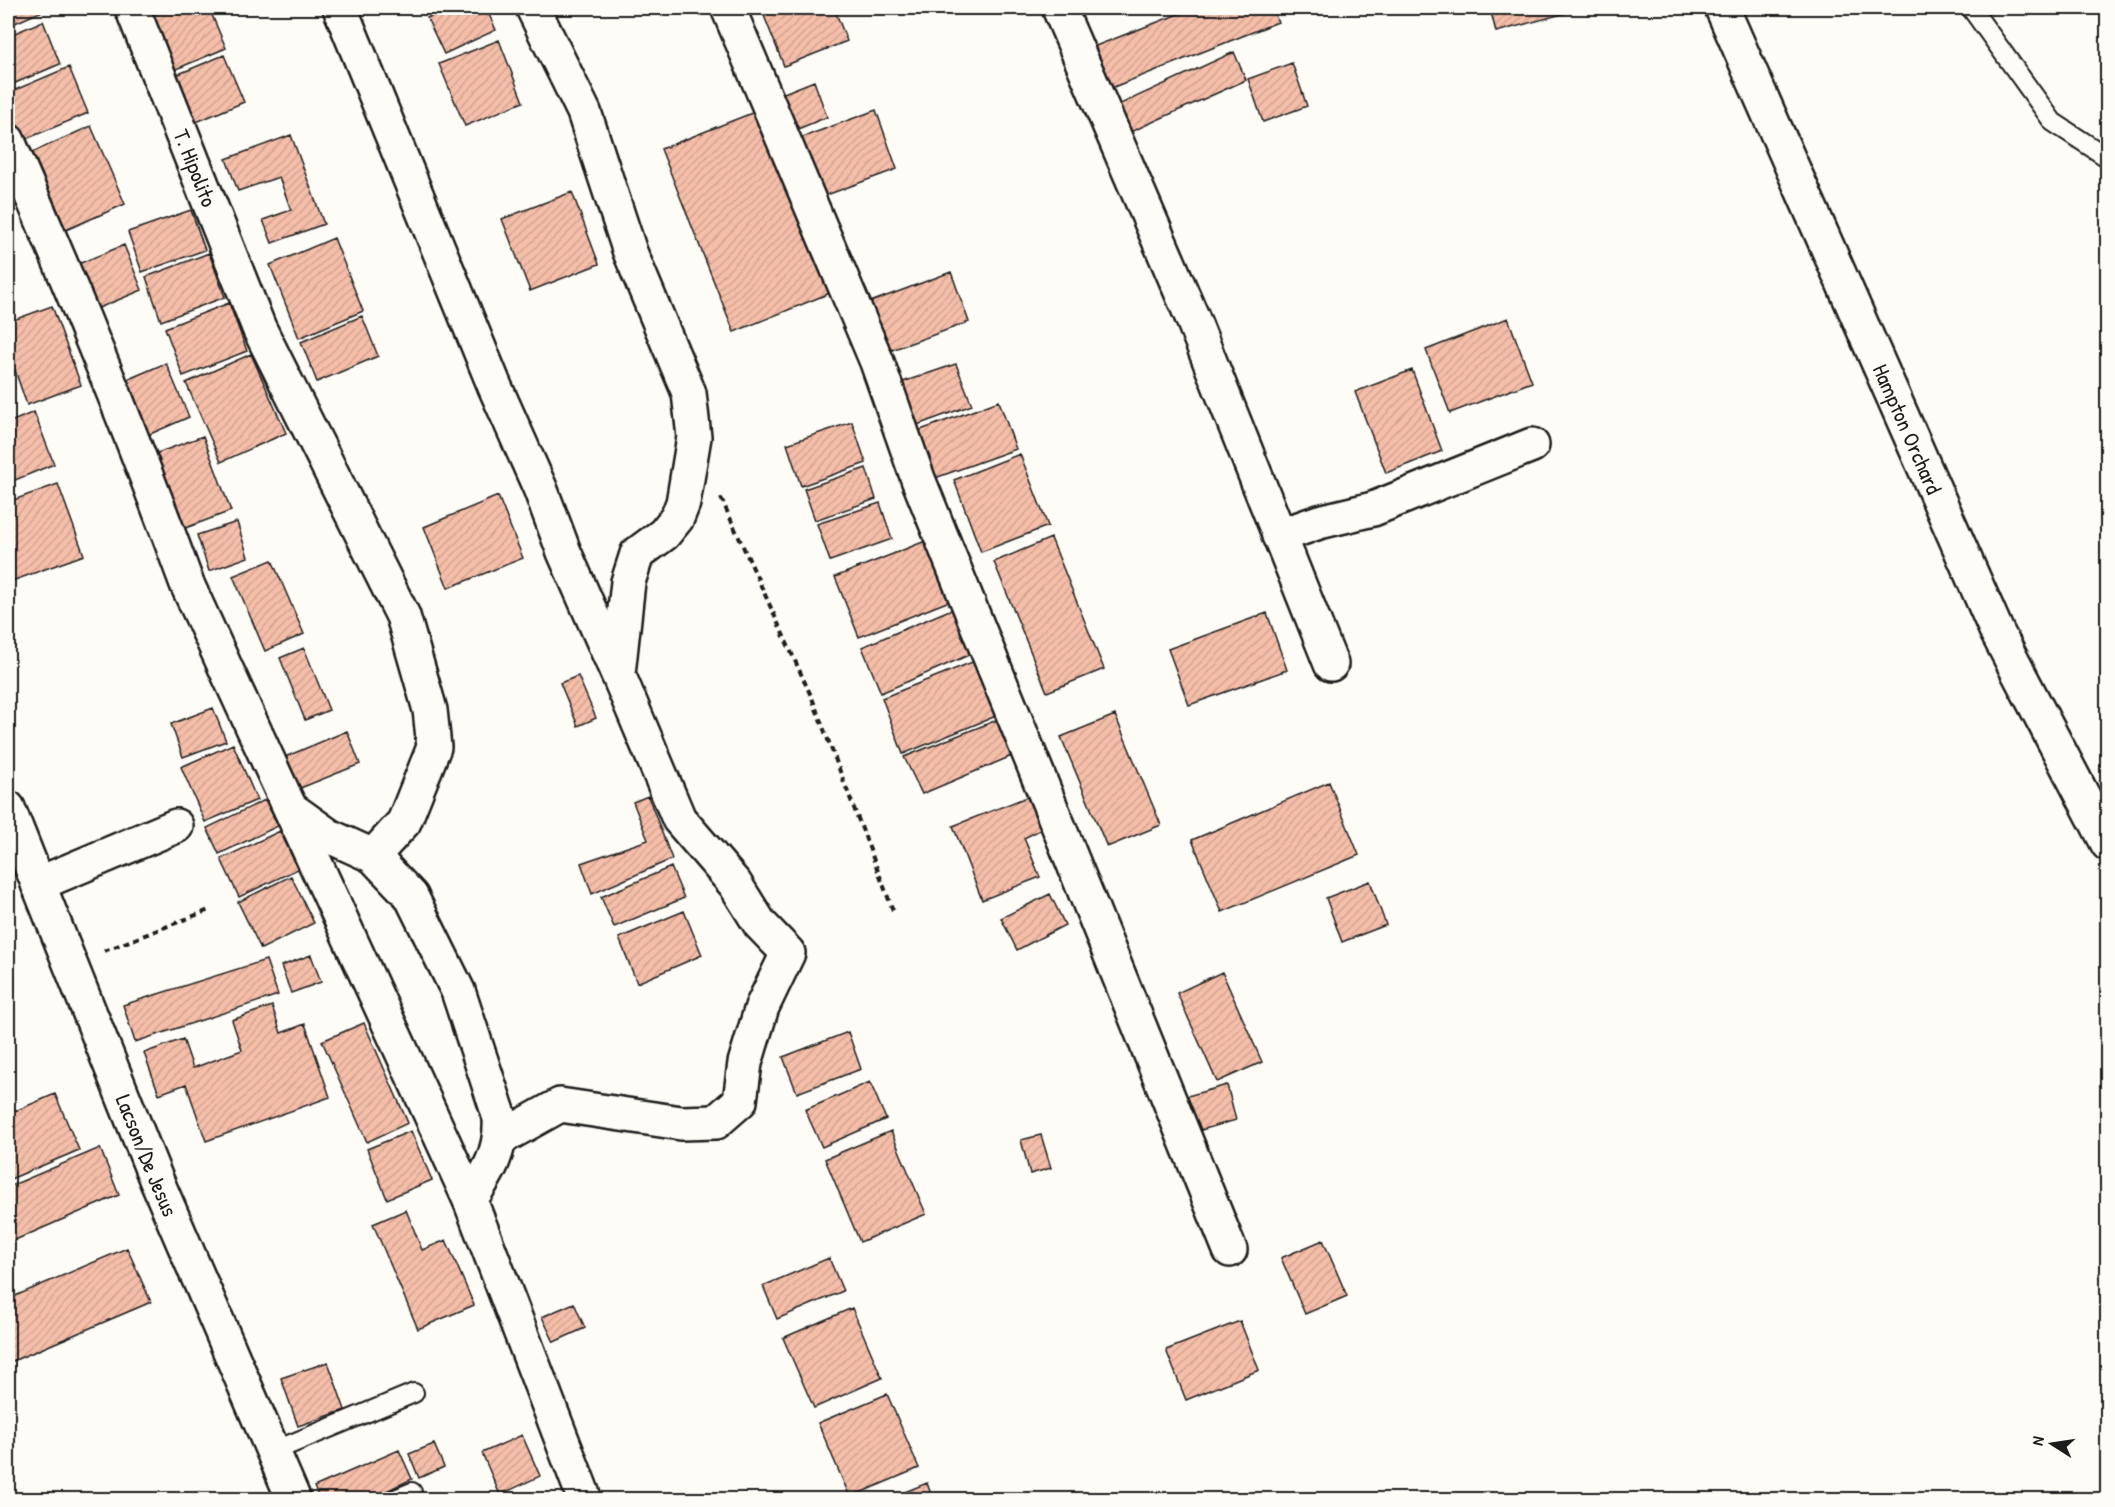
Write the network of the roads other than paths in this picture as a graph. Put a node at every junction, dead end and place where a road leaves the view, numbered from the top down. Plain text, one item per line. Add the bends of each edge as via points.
1 (132, 8) edge
2 (340, 8) edge
3 (533, 8) edge
4 (728, 8) edge
5 (1059, 8) edge
6 (1722, 8) edge
7 (1971, 8) edge
8 (8, 141) edge
9 (2108, 159) edge
10 (1532, 445) dead end
11 (1279, 536) junction
12 (1330, 664) dead end
13 (618, 674) junction
14 (8, 808) edge
15 (292, 810) junction
16 (176, 826) dead end
17 (2108, 844) edge
18 (374, 855) junction
19 (38, 884) junction
20 (501, 1138) junction
21 (470, 1200) junction
22 (1230, 1250) dead end
23 (414, 1393) dead end
24 (274, 1451) junction
25 (412, 1492) dead end
26 (294, 1500) edge
27 (393, 1500) edge
28 (585, 1500) edge

1 - 18 street, T. Hipolito via 260,328 403,616 430,710 434,747 404,822
2 - 13 street
3 - 13 street via 584,112 630,252 689,393 694,437 683,503 664,534 637,554 628,582
4 - 22 street via 877,362 918,479
5 - 11 street via 1192,317
6 - 17 street, Hampton Orchard via 1997,632
7 - 9 lane via 2053,122
8 - 15 street via 64,269 187,584
10 - 11 street via 1373,509
11 - 12 street
13 - 20 street via 679,819 735,884 760,924 788,953 762,1007 740,1101 716,1122 681,1123 560,1105
14 - 19 street, Lacson/De Jesus
15 - 18 street via 329,836
15 - 21 street
16 - 19 street
18 - 20 street via 411,896 458,991 500,1118
19 - 24 street, Lacson/De Jesus via 156,1179
20 - 21 street via 489,1171
21 - 28 street
23 - 24 lane
24 - 26 street, Lacson/De Jesus
25 - 27 lane

